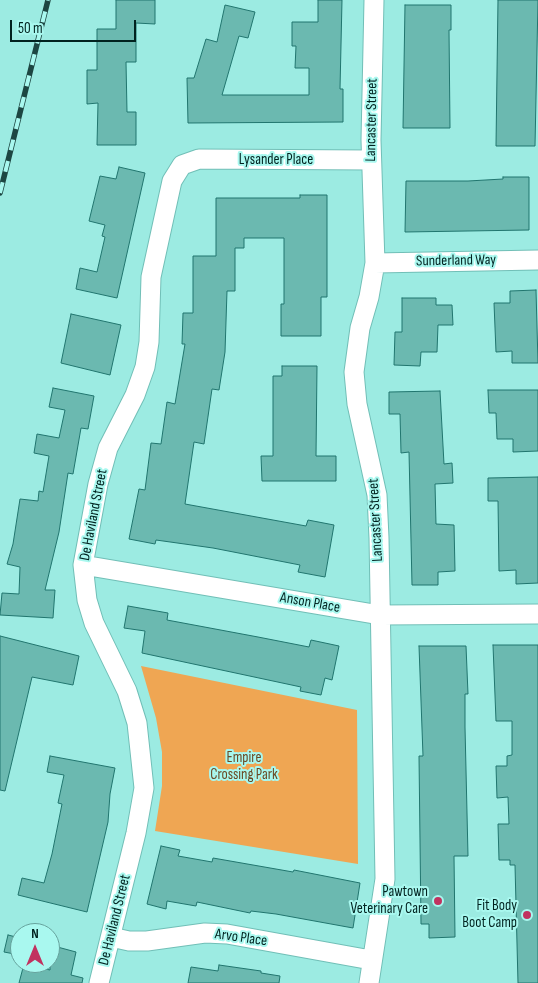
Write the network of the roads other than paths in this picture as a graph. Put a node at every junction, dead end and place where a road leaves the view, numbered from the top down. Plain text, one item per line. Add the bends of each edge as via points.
1 (374, 0) edge
2 (371, 160) junction
3 (182, 165) joint
4 (538, 260) edge
5 (374, 263) junction
6 (83, 565) junction
7 (538, 614) edge
8 (380, 615) junction
9 (111, 937) junction
10 (371, 960) junction
11 (99, 983) edge
12 (369, 983) edge

1 - 2 street, Lancaster Street
2 - 3 street, Lysander Place via 199,159
2 - 5 street, Lancaster Street
3 - 6 street, De Haviland Street via 172,181 152,277 150,342 145,368 135,396 108,448
4 - 5 street, Sunderland Way
5 - 8 street, Lancaster Street via 354,372 357,404 377,495
6 - 8 street, Anson Place
6 - 9 street, De Haviland Street via 87,600 94,623 127,691 142,753 144,788
7 - 8 street, Anson Place
8 - 10 street, Lancaster Street via 385,879
9 - 10 street, Arvo Place via 147,941 204,933 227,934
9 - 11 street, De Haviland Street
10 - 12 street, Lancaster Street

